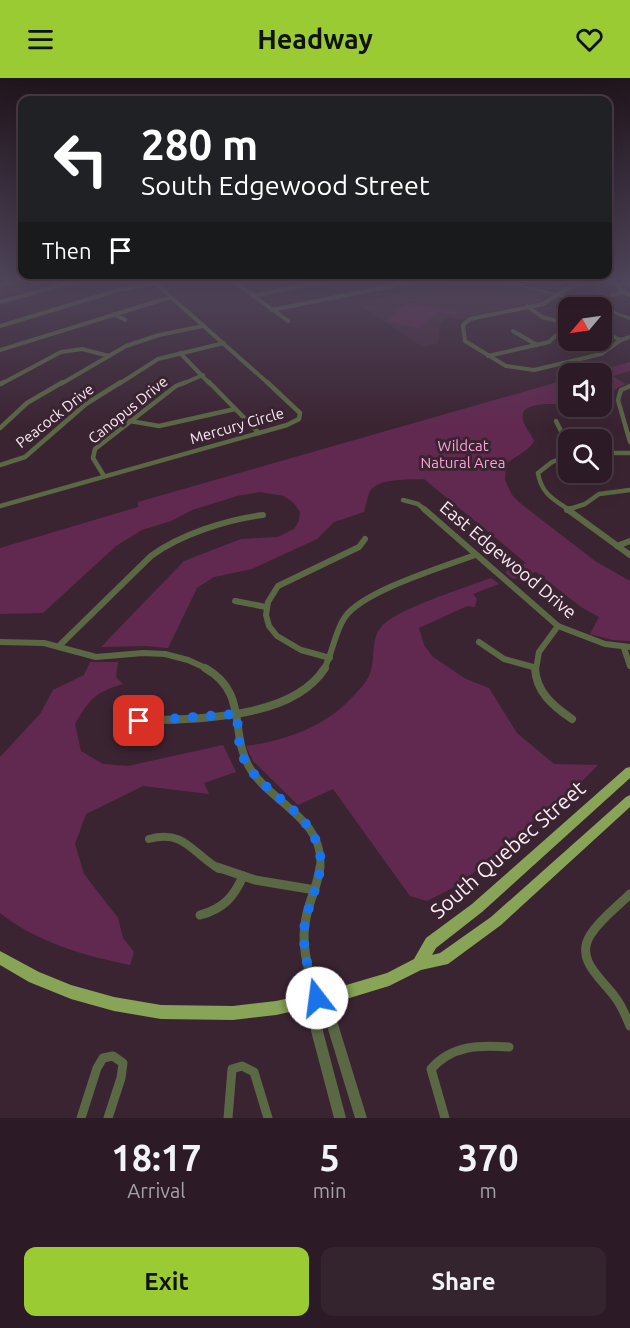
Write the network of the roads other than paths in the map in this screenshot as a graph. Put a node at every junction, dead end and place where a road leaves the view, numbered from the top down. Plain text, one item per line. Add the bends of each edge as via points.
1 (62, 331) edge
2 (181, 331) edge
3 (209, 331) edge
4 (464, 331) edge
5 (513, 331) dead end
6 (558, 334) edge
7 (612, 335) edge
8 (627, 339) edge
9 (224, 343) junction
10 (537, 345) junction
11 (0, 350) edge
12 (180, 353) junction
13 (109, 356) junction
14 (488, 356) junction
15 (203, 375) junction
16 (1, 383) edge
17 (630, 386) edge
18 (235, 409) junction
19 (623, 417) junction
20 (630, 417) edge
21 (130, 421) junction
22 (556, 421) dead end
23 (0, 428) edge
24 (560, 429) edge
25 (259, 433) junction
26 (630, 442) edge
27 (612, 453) edge
28 (630, 453) edge
29 (558, 460) edge
30 (0, 465) edge
31 (104, 476) junction
32 (630, 490) edge
33 (403, 500) dead end
34 (0, 506) edge
35 (567, 510) junction
36 (263, 515) dead end
37 (365, 539) dead end
38 (630, 541) edge
39 (617, 546) junction
40 (475, 555) junction
41 (630, 555) edge
42 (235, 602) dead end
43 (266, 607) junction
44 (558, 626) junction
45 (0, 642) edge
46 (479, 642) dead end
47 (59, 646) junction
48 (627, 647) edge
49 (330, 658) junction
50 (630, 666) edge
51 (533, 667) junction
52 (237, 714) junction
53 (572, 719) dead end
54 (139, 721) dead end
55 (630, 771) edge
56 (630, 800) edge
57 (149, 839) dead end
58 (243, 876) junction
59 (315, 891) junction
60 (630, 894) edge
61 (200, 915) dead end
62 (0, 958) edge
63 (418, 964) junction
64 (317, 998) junction
65 (630, 1026) edge
66 (509, 1047) dead end
67 (81, 1118) edge
68 (108, 1118) edge
69 (228, 1118) edge
70 (268, 1118) edge
71 (340, 1118) edge
72 (362, 1118) edge
73 (445, 1118) edge

1 - 11 street
2 - 13 street via 126,346
3 - 9 street, Mercury Circle
4 - 14 street via 465,341
5 - 10 street
6 - 10 street
7 - 8 street
8 - 14 street via 601,354 534,370 506,366
9 - 12 street, Peacock Drive
9 - 25 street, Mercury Circle via 300,413 294,422
10 - 14 street
12 - 15 street
12 - 30 street, Peacock Drive via 158,359 86,404 25,456
13 - 16 street via 82,349 61,352
13 - 23 street via 27,404
15 - 18 street
15 - 21 street, Canopus Drive via 181,382
17 - 19 street via 618,394
18 - 21 street via 159,426
18 - 25 street
19 - 20 street
19 - 26 street
21 - 31 street, Canopus Drive via 95,449 93,458
22 - 24 street
25 - 31 street, Mercury Circle
27 - 28 street
29 - 35 street via 538,473 540,486
31 - 34 street, Mercury Circle
32 - 35 street via 599,494
33 - 40 street, East Edgewood Drive via 418,504
35 - 39 street
36 - 47 street via 168,543
37 - 43 street via 359,547 278,586
38 - 39 street
39 - 41 street
40 - 44 street, East Edgewood Drive
40 - 49 street via 406,581 352,609 339,624
42 - 43 street
43 - 49 street via 269,628 277,637 303,652
44 - 48 street, East Edgewood Drive via 585,638
44 - 51 street via 540,645
45 - 47 street via 32,641
46 - 51 street via 504,661
47 - 52 street via 101,657 145,653 184,659 213,672 225,684 234,697
48 - 50 street
49 - 52 street via 312,683 295,695
51 - 53 street via 542,693
52 - 54 street
52 - 59 street via 243,757 252,772 312,830 320,859
55 - 63 main road, South Quebec Street via 477,908 430,943
56 - 63 main road via 476,937 443,960
57 - 58 street via 163,833 179,836 201,858
58 - 59 street
58 - 61 street via 230,903
59 - 64 street via 304,932 306,960
60 - 65 street via 593,931 585,943 584,954 616,998
62 - 64 main road via 71,992 161,1012 233,1013
63 - 64 main road via 372,985
64 - 71 street via 317,1030
64 - 72 street via 332,1024
66 - 73 street via 479,1045 439,1058 431,1069
67 - 68 street via 97,1068 103,1059 113,1056 123,1063
69 - 70 street via 232,1069 242,1066 254,1072

